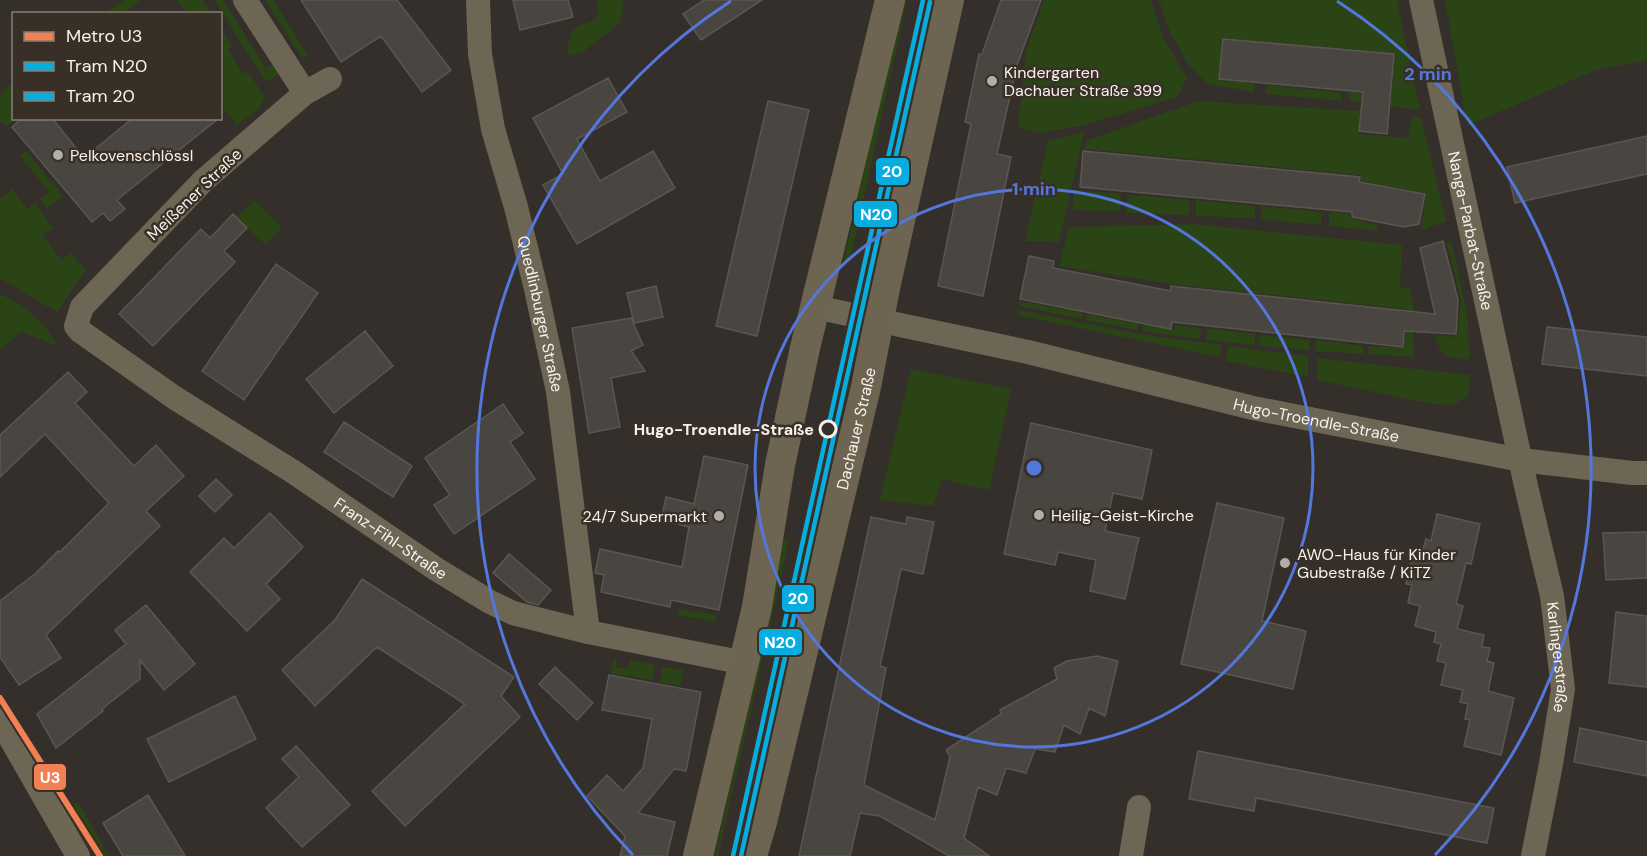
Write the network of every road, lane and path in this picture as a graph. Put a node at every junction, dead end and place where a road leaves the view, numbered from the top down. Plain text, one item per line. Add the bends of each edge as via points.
1 (245, 0) edge
2 (478, 0) edge
3 (890, 0) edge
4 (949, 0) edge
5 (1421, 0) edge
6 (330, 79) dead end
7 (305, 93) junction
8 (815, 307) junction
9 (879, 320) junction
10 (76, 326) joint
11 (1521, 460) junction
12 (1647, 473) edge
13 (588, 632) junction
14 (745, 663) junction
15 (0, 720) edge
16 (1139, 807) dead end
17 (78, 856) edge
18 (698, 856) edge
19 (752, 856) edge
20 (1131, 856) edge
21 (1533, 856) edge

1 - 7 street
2 - 13 street, Quedlinburger Straße via 480,54 493,129 546,326 558,392
3 - 8 main road
4 - 9 main road, Dachauer Straße
5 - 11 street, Nanga-Parbat-Straße
6 - 7 street, Meißener Straße
7 - 10 street, Meißener Straße via 195,189 82,307
8 - 9 street, Hugo-Troendle-Straße
8 - 14 main road via 780,465
9 - 11 street, Hugo-Troendle-Straße via 1253,408
9 - 19 main road, Dachauer Straße via 824,566
10 - 13 street, Franz-Fihl-Straße via 175,398 467,589 513,613
11 - 12 street, Hugo-Troendle-Straße
11 - 21 street, Karlingerstraße via 1552,596 1563,689
13 - 14 street, Franz-Fihl-Straße
14 - 18 main road
15 - 17 street
16 - 20 street

